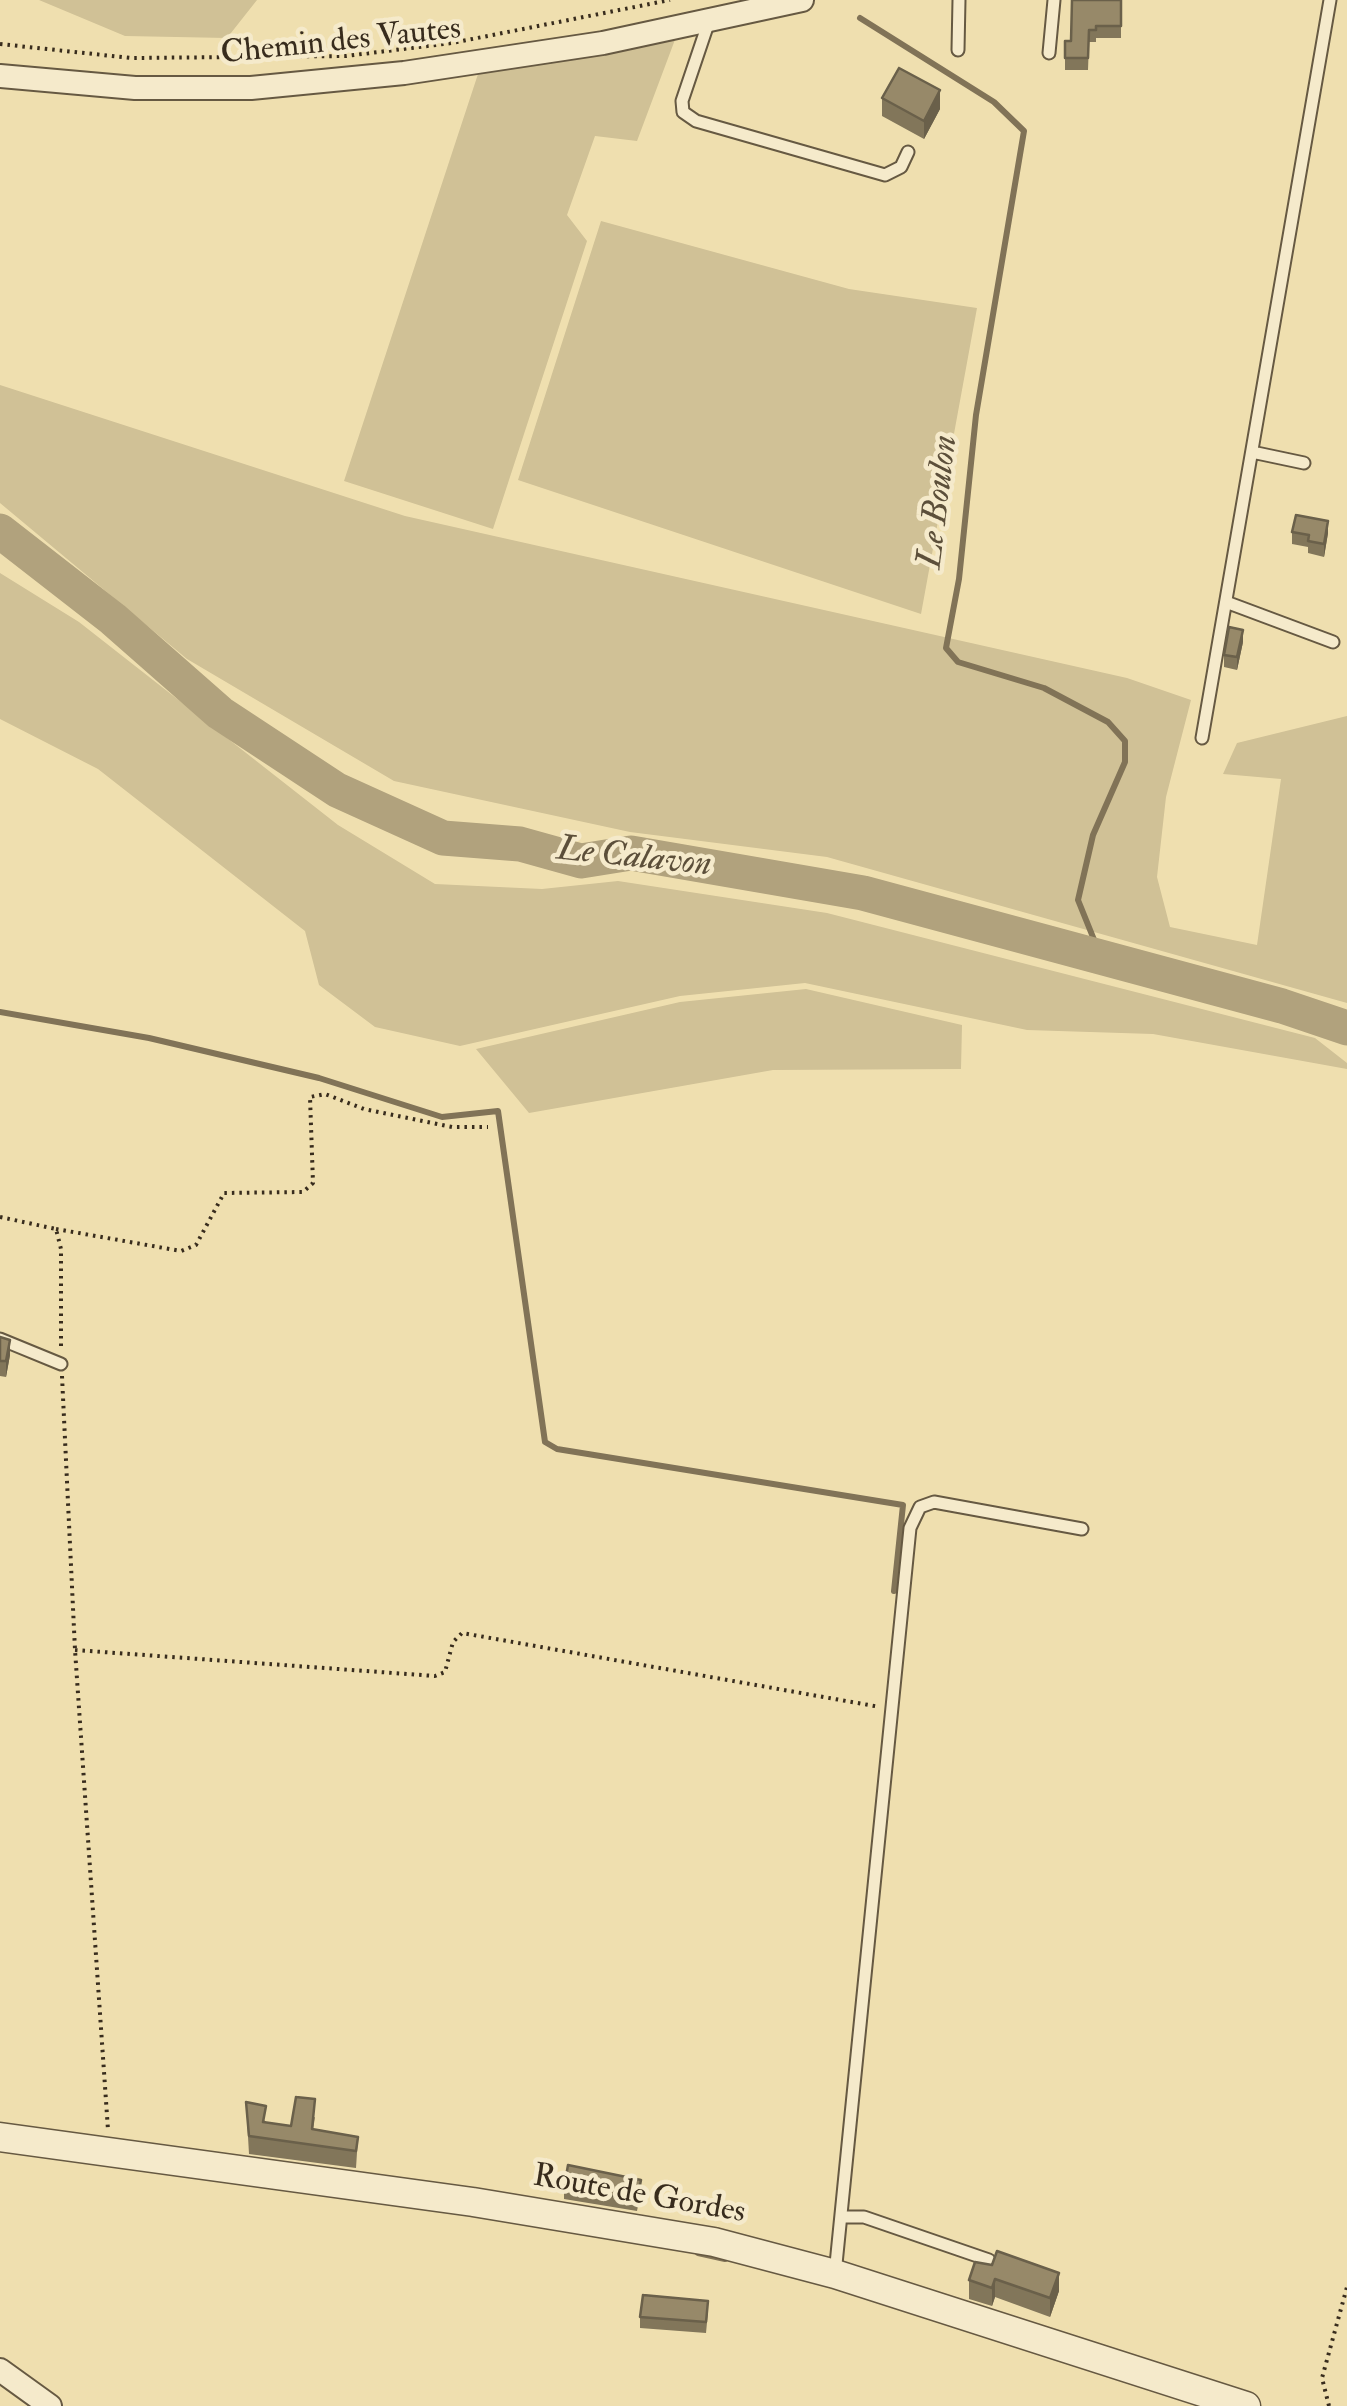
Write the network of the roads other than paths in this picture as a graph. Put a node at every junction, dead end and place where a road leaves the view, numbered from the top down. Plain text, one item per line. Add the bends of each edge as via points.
1 (802, 0) edge
2 (959, 0) edge
3 (1054, 0) edge
4 (1330, 0) edge
5 (709, 21) junction
6 (958, 50) dead end
7 (1049, 53) dead end
8 (0, 76) edge
9 (908, 152) dead end
10 (1252, 452) junction
11 (1304, 463) dead end
12 (1226, 602) junction
13 (1334, 642) dead end
14 (1202, 738) dead end
15 (0, 1339) edge
16 (61, 1364) road end
17 (1082, 1529) dead end
18 (0, 2137) edge
19 (842, 2216) junction
20 (989, 2260) edge
21 (835, 2274) junction
22 (0, 2370) edge
23 (50, 2406) edge
24 (1246, 2406) edge

1 - 5 street, Chemin des Vautes
2 - 6 lane
3 - 7 lane
4 - 10 lane
5 - 8 street, Chemin des Vautes via 404,74 252,88 136,88
5 - 9 lane via 682,101 683,112 696,121 885,175 901,167
10 - 11 lane
10 - 12 lane
12 - 13 lane
12 - 14 lane
15 - 16 lane
17 - 19 lane via 934,1502 920,1507 910,1528
18 - 21 street, Route de Gordes via 474,2202 714,2242
19 - 20 lane via 864,2217
19 - 21 lane
21 - 24 street, Route de Gordes
22 - 23 street

